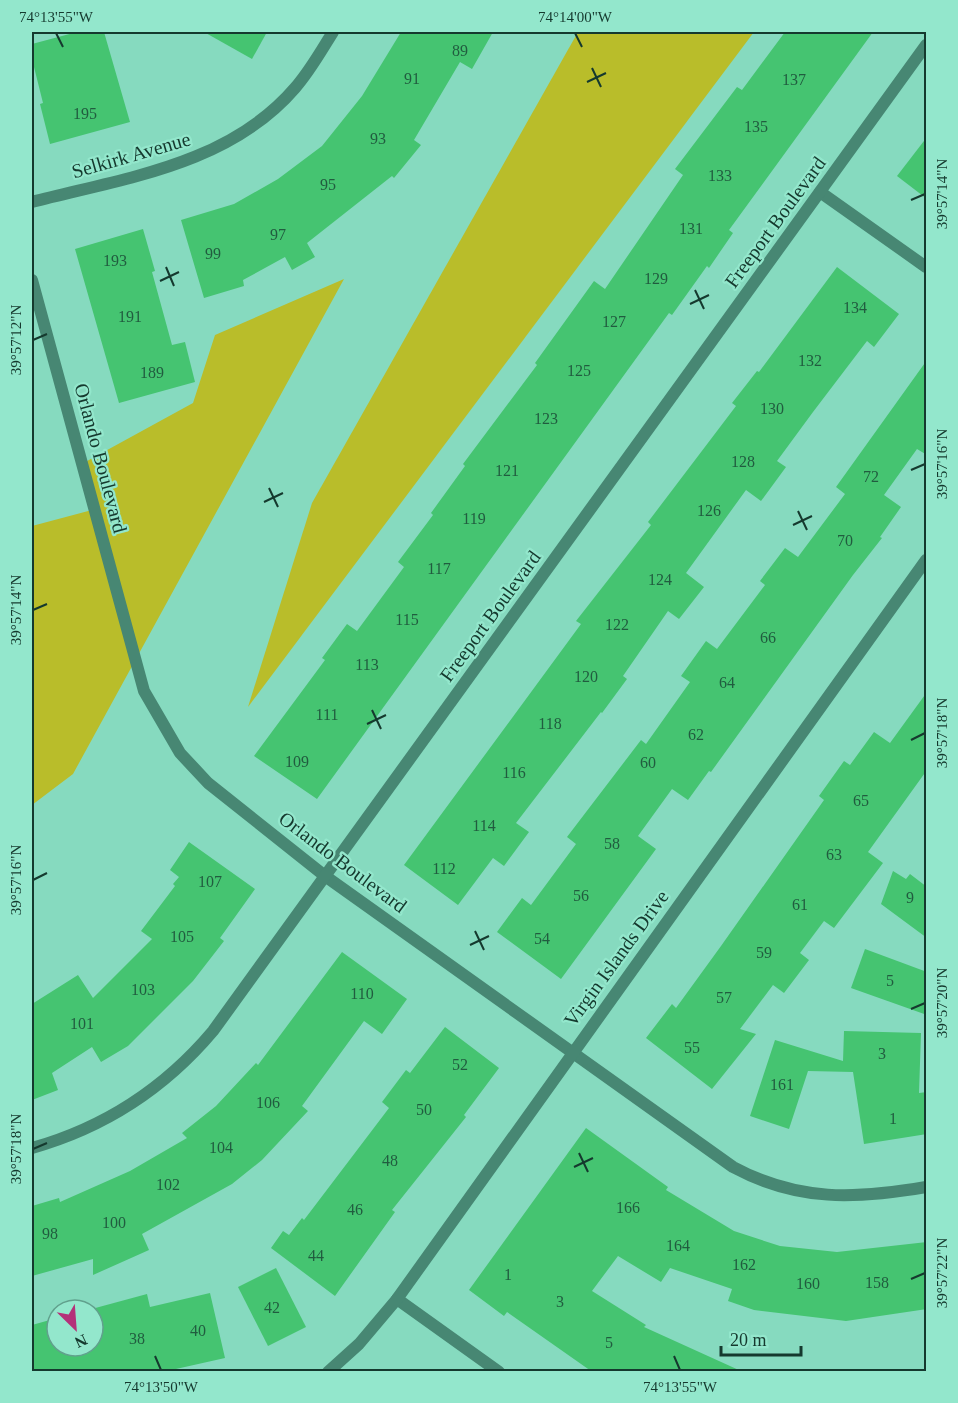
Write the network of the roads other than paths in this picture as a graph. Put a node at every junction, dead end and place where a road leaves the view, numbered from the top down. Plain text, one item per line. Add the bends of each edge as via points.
1 (333, 32) edge
2 (927, 45) edge
3 (820, 192) junction
4 (32, 202) edge
5 (927, 267) edge
6 (32, 280) edge
7 (927, 560) edge
8 (325, 876) junction
9 (572, 1053) junction
10 (32, 1148) edge
11 (927, 1187) edge
12 (397, 1299) junction
13 (328, 1371) edge
14 (499, 1371) edge

1 - 4 street, Selkirk Avenue via 294,89 241,135 176,165
2 - 3 street, Freeport Boulevard
3 - 5 street
3 - 8 street, Freeport Boulevard
6 - 8 street, Orlando Boulevard via 144,692 180,753 208,783
7 - 9 street, Virgin Islands Drive
8 - 9 street, Orlando Boulevard
8 - 10 street, Freeport Boulevard via 213,1031 179,1068 114,1114 82,1131
9 - 11 street, Orlando Boulevard via 713,1154 767,1184 809,1194 849,1196
9 - 12 street, Virgin Islands Drive
12 - 13 street, Virgin Islands Drive via 359,1344
12 - 14 street

